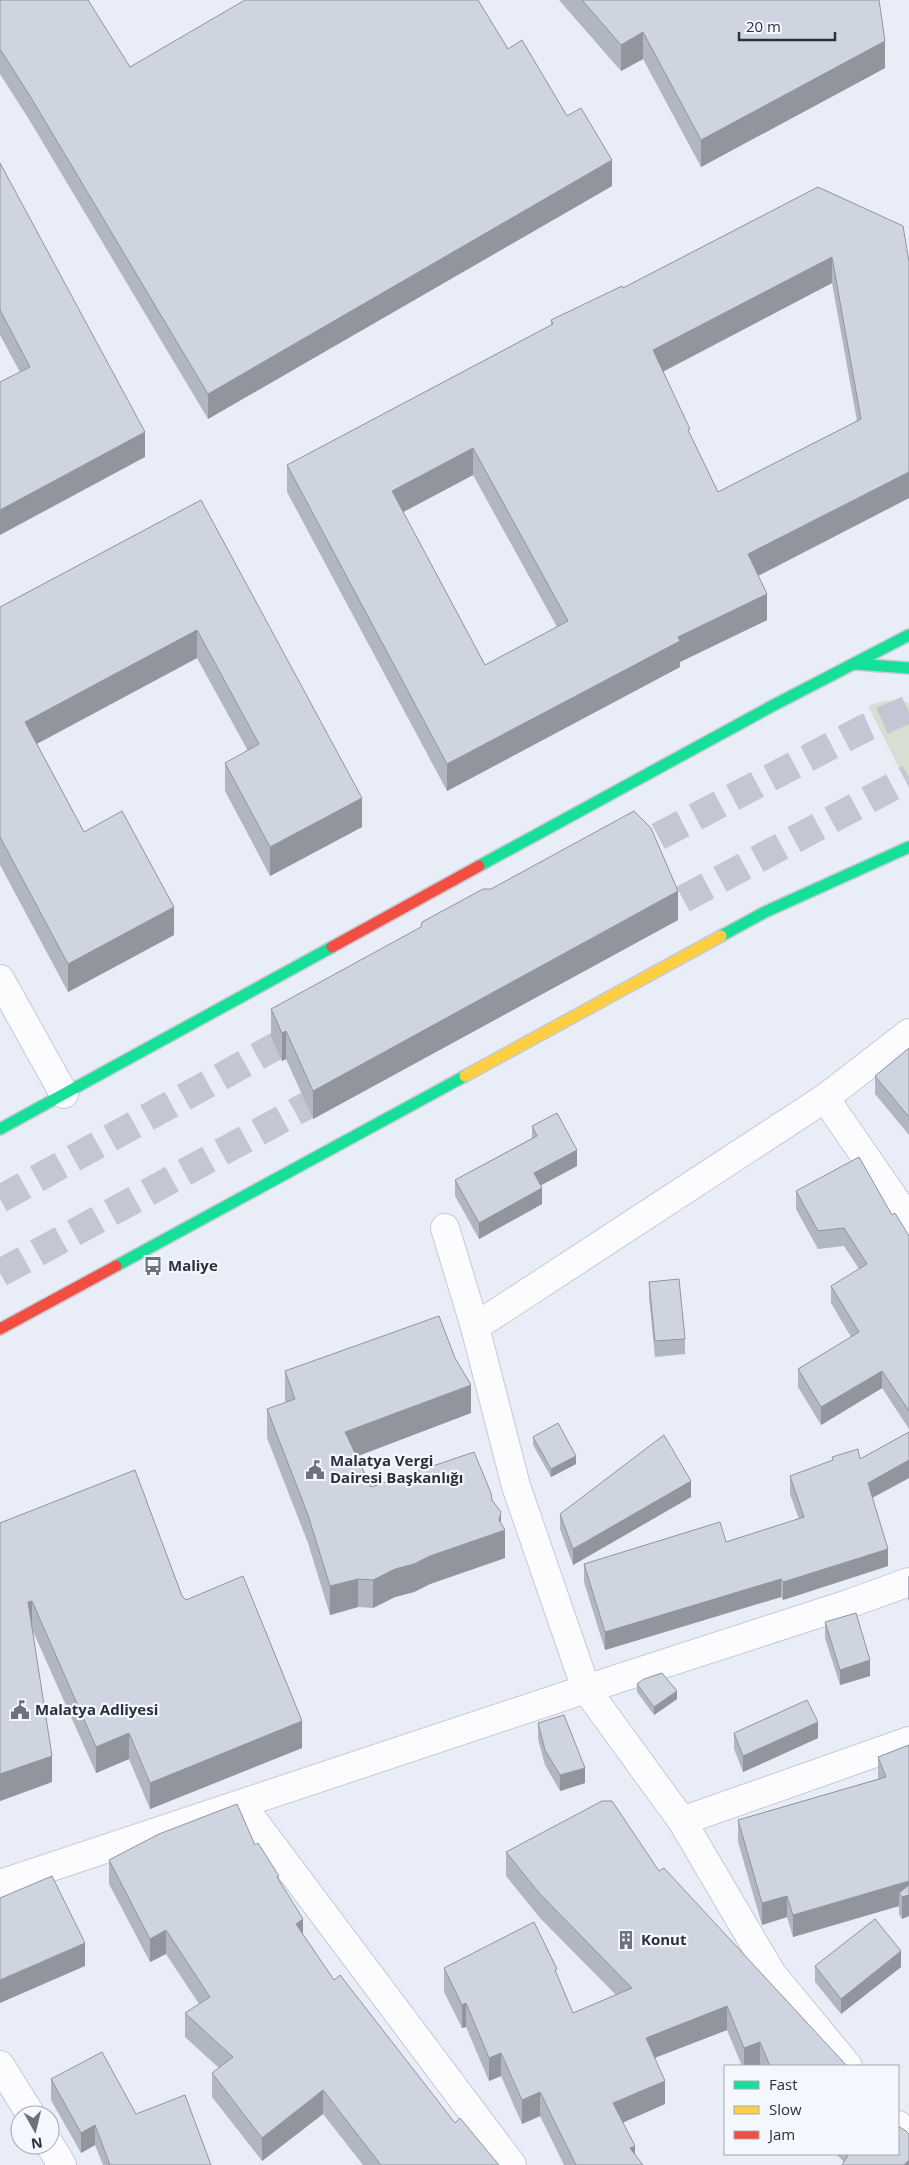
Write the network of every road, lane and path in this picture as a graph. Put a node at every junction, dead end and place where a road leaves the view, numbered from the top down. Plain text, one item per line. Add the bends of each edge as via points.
1 (909, 635) edge
2 (856, 664) junction
3 (909, 668) edge
4 (909, 847) edge
5 (0, 979) edge
6 (909, 1033) edge
7 (64, 1094) junction
8 (825, 1098) junction
9 (0, 1129) edge
10 (909, 1220) edge
11 (445, 1228) dead end
12 (475, 1326) junction
13 (0, 1329) edge
14 (909, 1582) edge
15 (586, 1689) junction
16 (909, 1740) edge
17 (242, 1804) junction
18 (682, 1821) junction
19 (0, 1884) edge
20 (0, 2065) edge
21 (847, 2065) edge
22 (25, 2105) edge
23 (899, 2126) edge
24 (909, 2139) edge
25 (512, 2165) edge

1 - 2 main road
2 - 3 main road
2 - 7 main road via 774,705
4 - 13 main road via 765,912
5 - 7 street
6 - 8 street
7 - 9 main road
8 - 10 street
8 - 12 street
11 - 12 street
12 - 15 street via 516,1486
14 - 15 street
15 - 17 street
15 - 18 street
16 - 18 street
17 - 19 street
17 - 25 street
18 - 21 street via 772,1974
20 - 22 street
23 - 24 street

